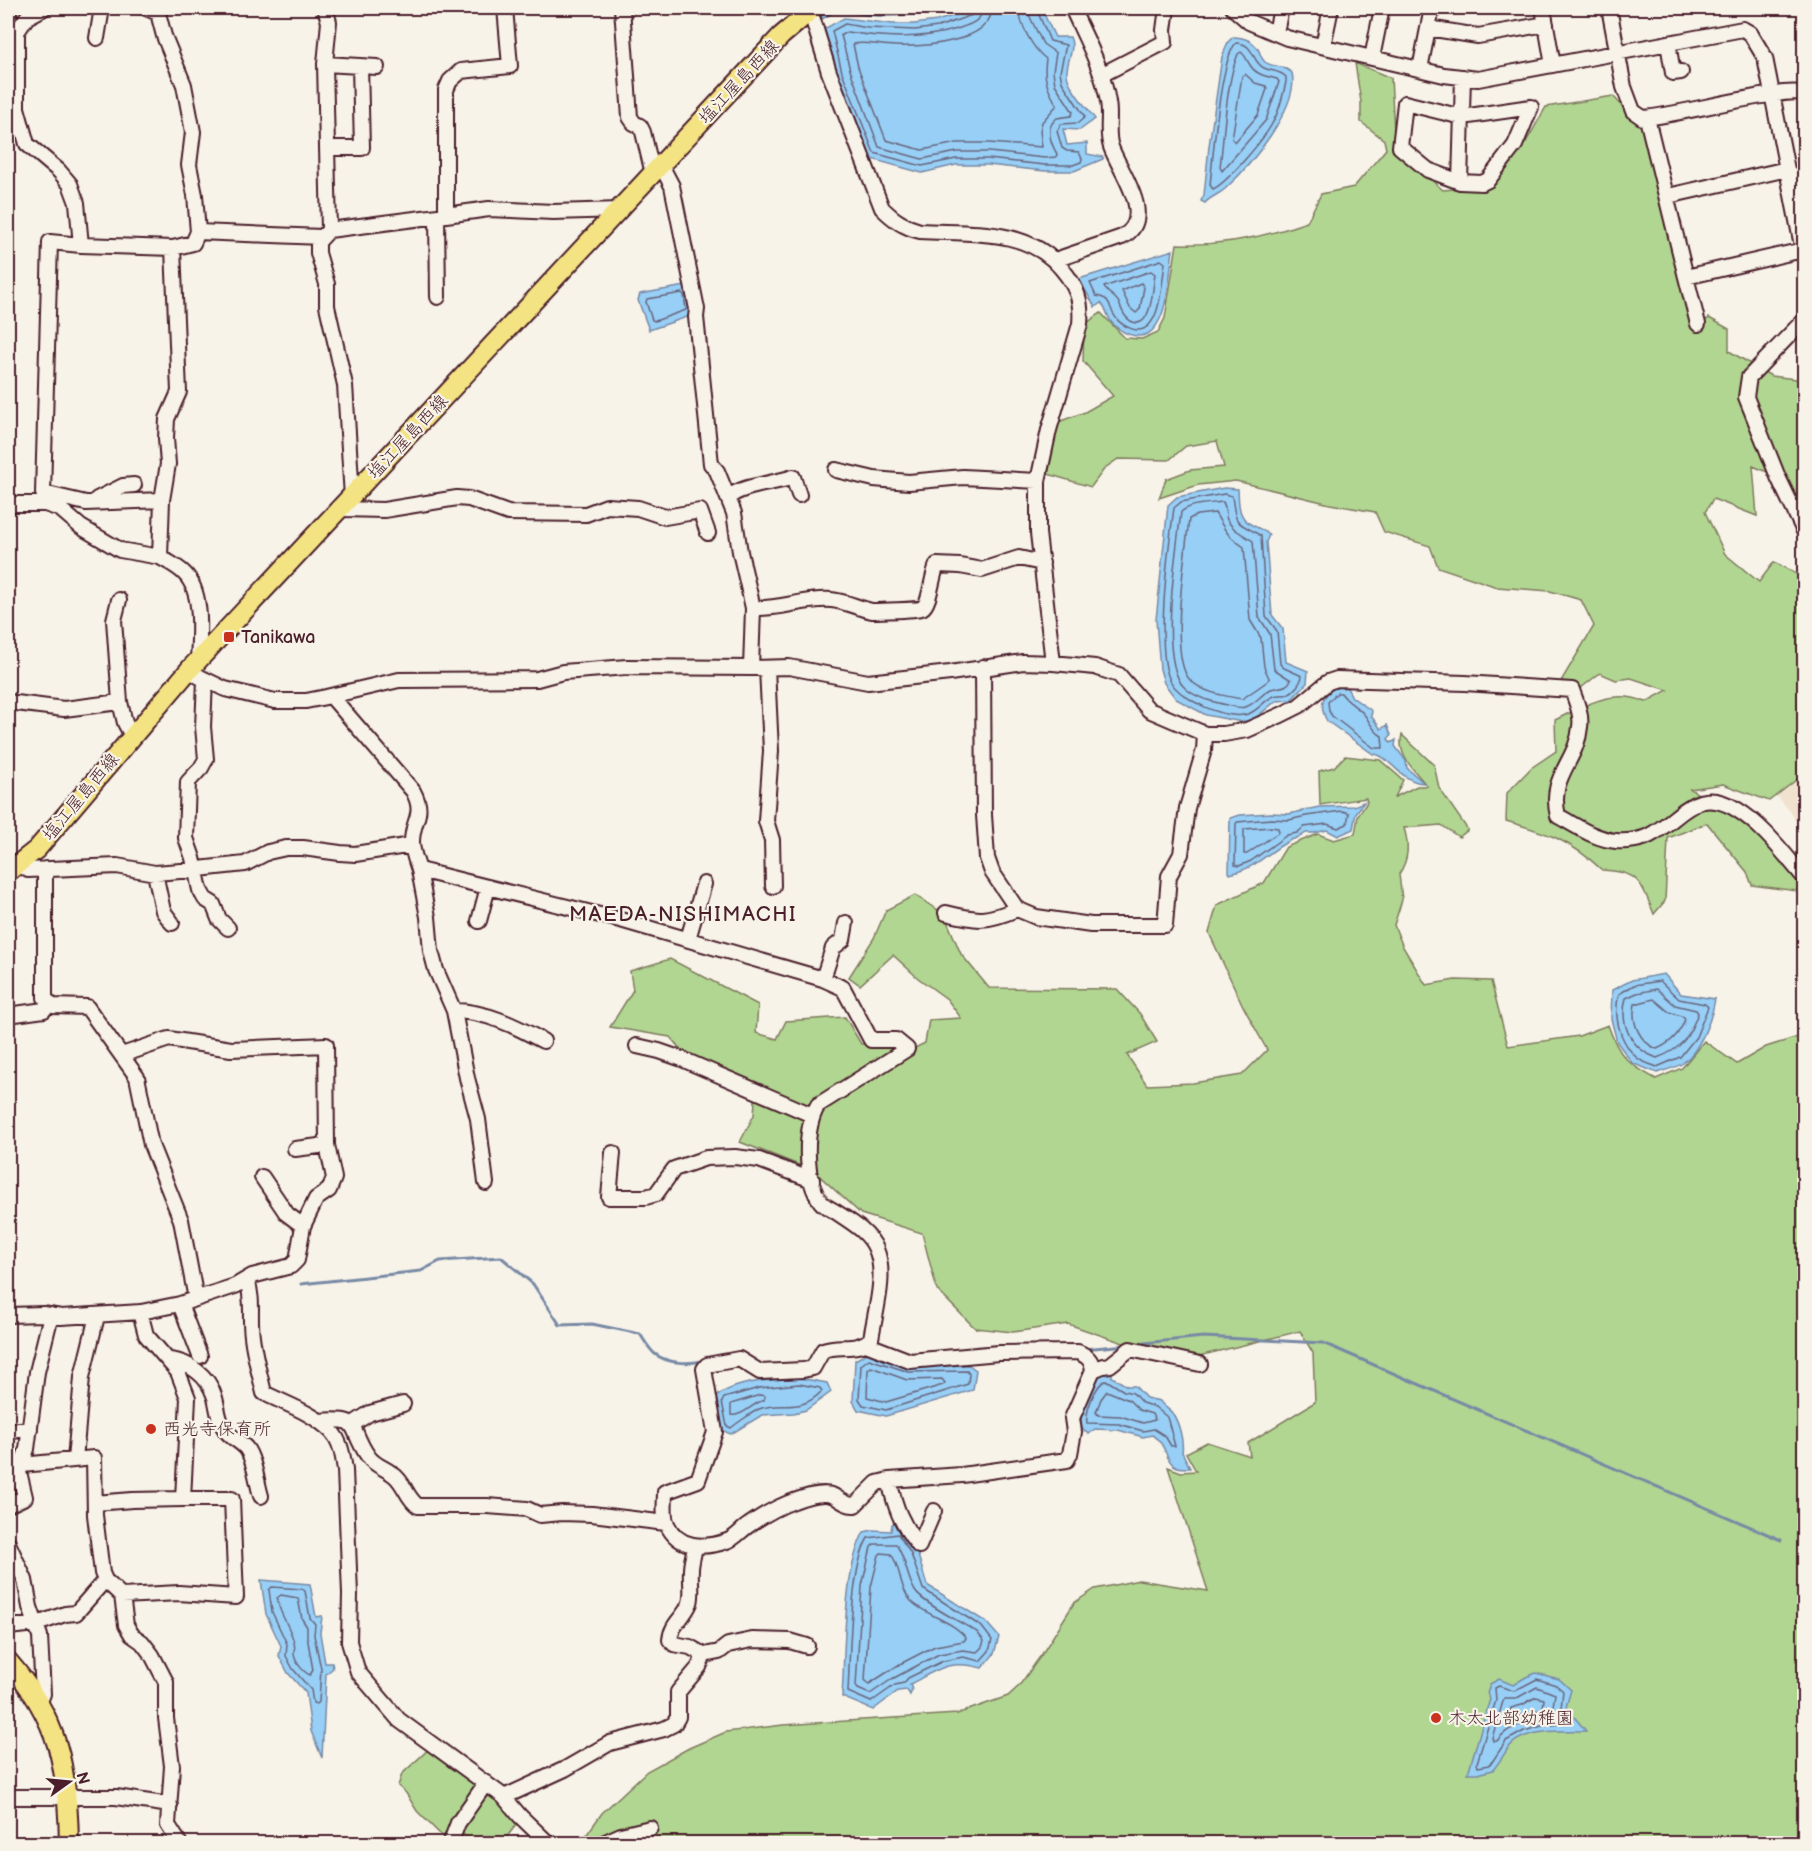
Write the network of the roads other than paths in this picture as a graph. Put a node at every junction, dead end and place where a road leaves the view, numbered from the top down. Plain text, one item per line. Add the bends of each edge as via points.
1 (9, 8) edge
2 (45, 8) edge
3 (102, 8) edge
4 (146, 8) edge
5 (325, 8) edge
6 (505, 8) edge
7 (622, 8) edge
8 (1072, 8) edge
9 (1167, 8) edge
10 (1233, 8) edge
11 (1281, 8) edge
12 (1331, 8) edge
13 (1382, 8) edge
14 (1432, 8) edge
15 (1543, 8) edge
16 (1609, 8) edge
17 (812, 9) edge
18 (1546, 24) junction
19 (1428, 28) junction
20 (1276, 33) junction
21 (97, 38) dead end
22 (1668, 43) junction
23 (1323, 46) junction
24 (1618, 52) junction
25 (8, 53) edge
26 (1372, 58) junction
27 (325, 64) junction
28 (1553, 65) junction
29 (360, 66) junction
30 (377, 66) dead end
31 (1420, 69) junction
32 (1681, 72) dead end
33 (1101, 75) junction
34 (1463, 77) junction
35 (1772, 94) junction
36 (1804, 94) edge
37 (1776, 116) junction
38 (1462, 117) junction
39 (1647, 118) junction
40 (327, 148) junction
41 (1787, 169) junction
42 (657, 170) junction
43 (1460, 182) junction
44 (1668, 196) junction
45 (1804, 203) edge
46 (620, 210) junction
47 (441, 215) junction
48 (198, 232) junction
49 (325, 233) junction
50 (81, 245) junction
51 (173, 248) junction
52 (1804, 253) edge
53 (1055, 260) junction
54 (1686, 277) junction
55 (438, 297) dead end
56 (1804, 320) edge
57 (1698, 324) dead end
58 (836, 470) dead end
59 (1038, 481) junction
60 (134, 485) dead end
61 (799, 495) dead end
62 (728, 498) junction
63 (162, 500) junction
64 (86, 503) junction
65 (346, 503) junction
66 (8, 504) edge
67 (45, 504) junction
68 (1804, 531) edge
69 (708, 533) dead end
70 (160, 557) junction
71 (1042, 563) junction
72 (119, 600) dead end
73 (753, 608) junction
74 (1053, 663) junction
75 (983, 667) junction
76 (751, 668) junction
77 (767, 668) junction
78 (198, 670) junction
79 (331, 696) junction
80 (8, 702) edge
81 (120, 702) junction
82 (1205, 734) junction
83 (132, 736) junction
84 (412, 845) junction
85 (13, 868) edge
86 (45, 869) junction
87 (196, 869) junction
88 (419, 870) junction
89 (155, 873) junction
90 (1804, 877) edge
91 (704, 885) dead end
92 (773, 886) dead end
93 (488, 887) junction
94 (1017, 909) junction
95 (946, 913) dead end
96 (479, 921) dead end
97 (172, 923) dead end
98 (846, 923) dead end
99 (228, 928) dead end
100 (688, 939) junction
101 (823, 980) junction
102 (48, 1003) junction
103 (454, 1011) junction
104 (8, 1014) edge
105 (543, 1041) dead end
106 (637, 1046) dead end
107 (126, 1053) junction
108 (812, 1115) junction
109 (327, 1145) junction
110 (296, 1149) dead end
111 (613, 1153) dead end
112 (262, 1177) dead end
113 (812, 1180) junction
114 (486, 1183) dead end
115 (303, 1226) junction
116 (247, 1279) junction
117 (196, 1299) junction
118 (180, 1304) junction
119 (140, 1312) junction
120 (51, 1315) junction
121 (8, 1316) edge
122 (97, 1316) junction
123 (859, 1346) junction
124 (200, 1356) dead end
125 (170, 1360) junction
126 (1200, 1364) dead end
127 (1093, 1370) junction
128 (403, 1404) dead end
129 (318, 1421) junction
130 (349, 1423) junction
131 (30, 1429) junction
132 (8, 1431) edge
133 (75, 1460) junction
134 (22, 1465) junction
135 (889, 1480) junction
136 (261, 1496) dead end
137 (183, 1499) junction
138 (95, 1503) junction
139 (8, 1505) edge
140 (934, 1511) dead end
141 (666, 1523) junction
142 (8, 1543) edge
143 (695, 1546) junction
144 (105, 1580) junction
145 (122, 1596) junction
146 (37, 1624) junction
147 (8, 1627) edge
148 (807, 1646) dead end
149 (704, 1655) junction
150 (8, 1661) edge
151 (39, 1704) junction
152 (486, 1783) junction
153 (8, 1797) edge
154 (504, 1797) junction
155 (68, 1798) junction
156 (170, 1805) junction
157 (650, 1827) dead end
158 (69, 1844) edge
159 (180, 1844) edge
160 (450, 1844) edge
161 (549, 1844) edge
162 (601, 1844) edge

1 - 25 street
2 - 50 street via 27,17 17,32 17,108 27,144 70,184 77,203
3 - 21 street
4 - 48 street via 158,13 184,84 193,132 189,165
5 - 27 street via 329,22
6 - 47 street via 510,66 461,71 446,90
7 - 42 street via 630,117 640,126
8 - 33 street
9 - 33 street via 1165,42
10 - 20 street via 1249,22
11 - 20 street
12 - 23 street
13 - 26 street
14 - 19 street
15 - 18 street
16 - 24 street
17 - 42 main road, 塩江屋島西線 via 781,36
17 - 53 street via 829,72 882,208 906,228 1013,237 1038,247
18 - 19 street via 1478,36
18 - 28 street
19 - 31 street
20 - 23 street
22 - 24 street
22 - 32 street via 1673,73
22 - 35 street via 1743,29 1766,58
23 - 26 street
24 - 28 street
24 - 39 street via 1633,111
26 - 31 street
27 - 29 street
27 - 40 street
28 - 34 street via 1478,79
29 - 30 street
29 - 40 street via 362,148
31 - 34 street
33 - 53 street via 1108,101 1111,148 1136,205 1135,227 1122,237
34 - 38 street
35 - 36 street
35 - 37 street
35 - 39 street
37 - 41 street
37 - 45 street
38 - 43 street
38 - 43 street via 1405,103 1400,147 1428,170
38 - 43 street via 1531,107 1515,145 1488,180
39 - 44 street
40 - 49 street
41 - 44 street
41 - 52 street
42 - 46 main road, 塩江屋島西線
42 - 62 street via 672,186 697,309 711,464
44 - 54 street
46 - 47 street via 489,209
46 - 65 main road, 塩江屋島西線
47 - 49 street
47 - 55 street
48 - 49 street
48 - 51 street via 193,243
49 - 65 street via 318,242 318,253 345,385
50 - 51 street
50 - 64 street via 50,242 43,493
51 - 63 street via 179,392 167,418 168,464
52 - 54 street
53 - 59 street via 1078,293 1080,324
54 - 57 street
56 - 68 street via 1749,377 1746,397
58 - 59 street via 909,482 963,477
59 - 71 street
60 - 64 street
61 - 62 street via 793,477 740,489
62 - 73 street via 735,513
63 - 64 street
63 - 70 street
64 - 67 street via 79,507
65 - 69 street via 384,510 457,498 508,513 586,514 607,506 638,508 665,516 700,511
65 - 78 main road, 塩江屋島西線
66 - 67 street
67 - 70 street via 60,509 81,527 120,550
70 - 78 street via 186,574 195,595 200,614
71 - 73 street via 1019,558 982,570 937,565 927,603 914,610 874,611 833,600
71 - 74 street
72 - 81 street via 114,620
73 - 76 street
74 - 75 street
74 - 82 street via 1095,667 1119,675 1149,710
75 - 77 street via 868,682 789,667
75 - 94 street via 987,858
76 - 77 street
76 - 79 street via 627,667 563,672 537,679 399,680
77 - 92 street via 771,751 766,821 772,840
78 - 79 street via 225,689 275,701
78 - 83 main road, 塩江屋島西線
78 - 87 street via 206,759 188,782 186,816 186,838
79 - 84 street via 418,799 420,814 412,832
80 - 81 street via 63,708
81 - 83 street
82 - 90 street via 1247,730 1299,706 1337,679 1572,690 1581,726 1554,794 1558,816 1595,837 1627,841 1651,835 1691,804 1706,800 1724,803 1750,818
82 - 94 street via 1187,808 1181,854 1169,876 1165,926 1090,925 1036,917
83 - 85 main road, 塩江屋島西線 via 37,849
84 - 87 street via 355,854 286,848 245,864
84 - 88 street
85 - 86 street
86 - 89 street via 123,867
86 - 102 street
87 - 89 street
87 - 99 street via 200,890
88 - 93 street
88 - 103 street via 431,951
89 - 97 street via 163,911
91 - 100 street
93 - 96 street
93 - 100 street
94 - 95 street via 984,920
98 - 101 street via 843,940 833,948
100 - 101 street
101 - 108 street via 843,988 871,1040 896,1040 907,1049 819,1105
102 - 104 street via 44,1010
102 - 107 street via 87,1008
103 - 105 street via 472,1011
103 - 114 street via 478,1119
106 - 108 street via 681,1059
107 - 109 street via 169,1038 231,1049 326,1045
107 - 117 street via 137,1077 151,1146 181,1220
108 - 113 street via 808,1150
109 - 110 street
109 - 115 street via 334,1178 328,1190 316,1199
111 - 113 street via 609,1197 656,1194 674,1169 706,1158 735,1156 759,1160
112 - 115 street via 287,1214
113 - 123 street via 822,1203 867,1235 876,1249 880,1280 871,1339
115 - 116 street via 294,1263
116 - 117 street via 235,1287
116 - 129 street via 252,1296 252,1342 264,1393
117 - 118 street
118 - 119 street
118 - 124 street
119 - 122 street
119 - 125 street via 146,1335
120 - 121 street
120 - 122 street
120 - 131 street via 37,1372
122 - 133 street via 82,1377
123 - 127 street via 910,1361 999,1353 1078,1352 1092,1362
123 - 141 street via 823,1350 813,1368 803,1370 760,1372 739,1359 707,1365 715,1432 698,1480 665,1492
125 - 136 street via 191,1366 207,1381 222,1426 252,1457
125 - 137 street via 188,1398
126 - 127 street via 1130,1349 1110,1365
127 - 135 street via 1072,1418 1074,1432 1066,1460 962,1475
128 - 130 street
129 - 130 street via 341,1419
129 - 152 street via 331,1431 345,1470 349,1642 358,1672 399,1720
130 - 141 street via 369,1457 399,1479 418,1506 487,1506 527,1509 540,1515 592,1514
131 - 132 street
131 - 134 street
133 - 134 street
133 - 138 street via 94,1458
134 - 139 street via 25,1497
135 - 140 street via 894,1505 918,1546
135 - 143 street via 877,1484 855,1505 824,1493 794,1501 728,1541
137 - 138 street
137 - 145 street via 232,1499 236,1597 179,1593
138 - 144 street
141 - 143 street via 684,1544
142 - 146 street via 25,1580
143 - 149 street via 691,1600 670,1632 670,1640
144 - 145 street
144 - 146 street via 76,1613
145 - 156 street via 126,1625 152,1655 166,1682 172,1766
146 - 147 street
146 - 151 street via 43,1694
148 - 149 street via 790,1641 752,1640
149 - 154 street via 678,1692 678,1717 674,1724 610,1743
150 - 151 main road
151 - 155 main road via 61,1755
152 - 154 street
152 - 160 street via 458,1823
153 - 155 street
154 - 161 street
155 - 156 street via 116,1797
155 - 158 main road
156 - 159 street via 168,1825
157 - 162 street

